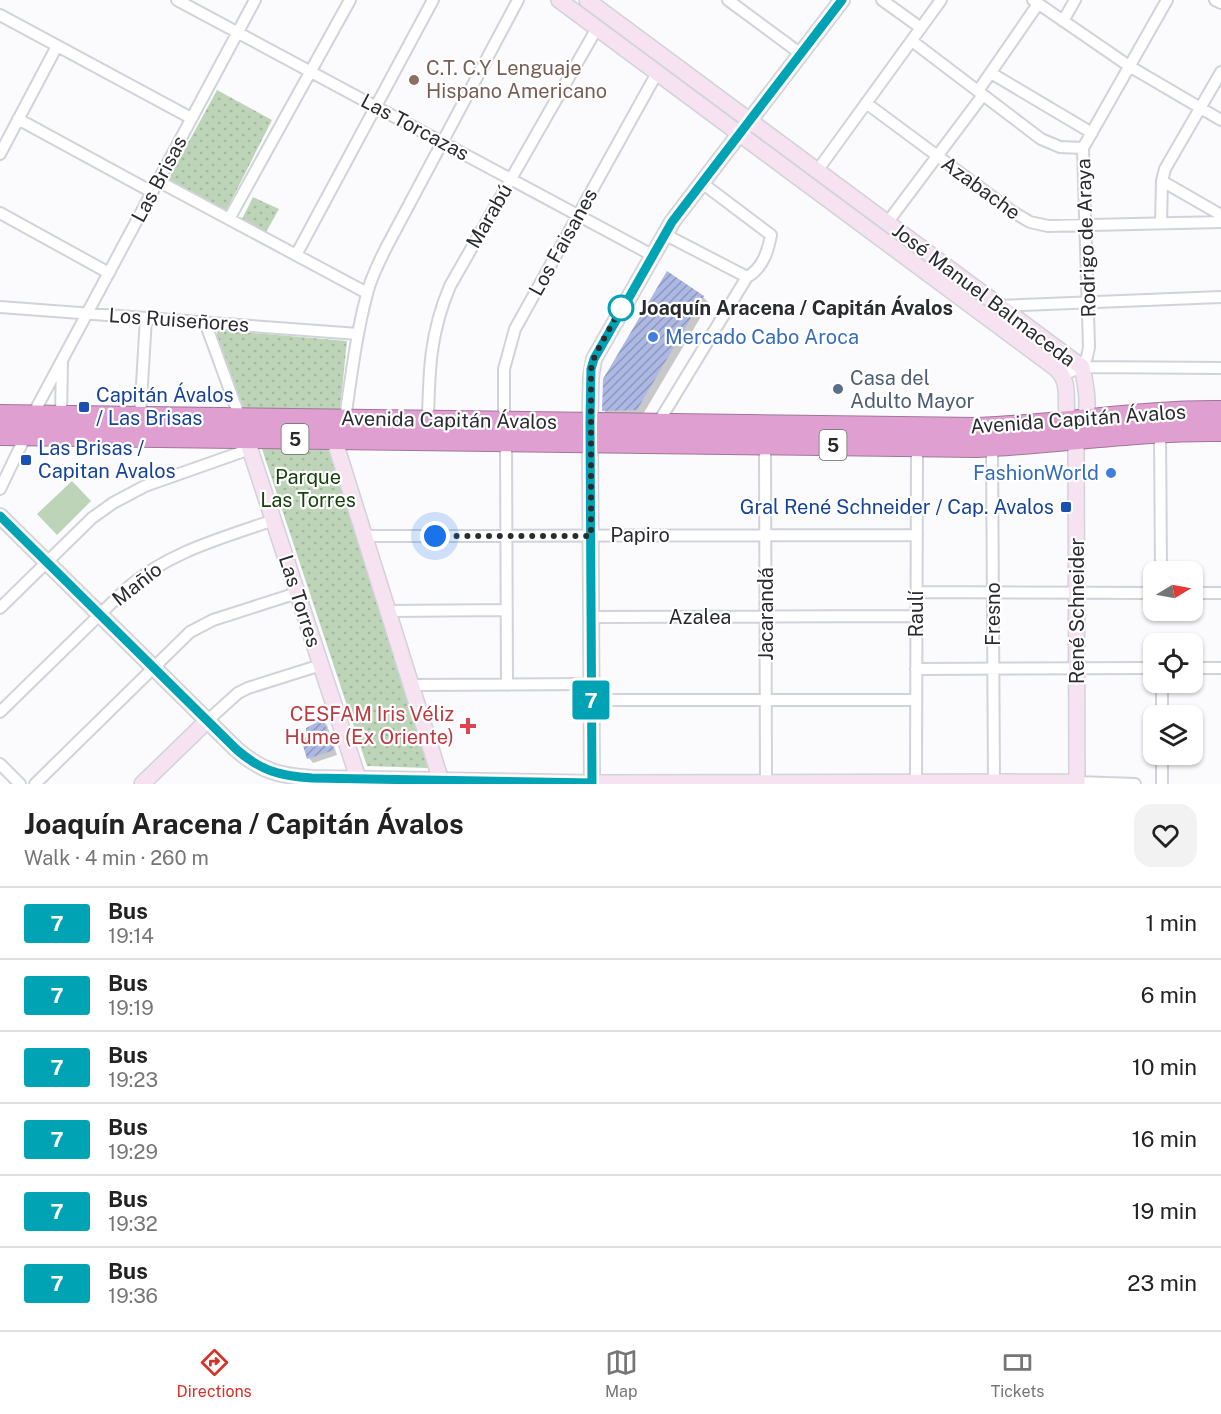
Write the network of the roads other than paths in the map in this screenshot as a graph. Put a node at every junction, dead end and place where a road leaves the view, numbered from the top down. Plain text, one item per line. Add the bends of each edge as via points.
1 (177, 0) edge
2 (255, 0) edge
3 (350, 0) edge
4 (433, 0) edge
5 (518, 0) edge
6 (559, 0) edge
7 (587, 0) edge
8 (729, 0) edge
9 (842, 0) edge
10 (882, 0) edge
11 (941, 0) edge
12 (1076, 0) edge
13 (1167, 0) edge
14 (1215, 0) edge
15 (1036, 2) edge
16 (1221, 3) edge
17 (0, 15) edge
18 (1063, 21) junction
19 (597, 28) junction
20 (921, 28) junction
21 (238, 32) junction
22 (912, 41) junction
23 (57, 46) junction
24 (801, 54) junction
25 (1129, 66) junction
26 (310, 71) junction
27 (1221, 72) edge
28 (657, 73) junction
29 (990, 73) junction
30 (980, 93) junction
31 (866, 103) junction
32 (376, 106) junction
33 (1200, 108) junction
34 (192, 118) junction
35 (18, 119) junction
36 (1221, 120) edge
37 (749, 121) junction
38 (1092, 133) junction
39 (739, 134) junction
40 (442, 142) junction
41 (1083, 148) junction
42 (0, 154) edge
43 (937, 156) junction
44 (817, 171) junction
45 (510, 179) junction
46 (158, 181) junction
47 (1162, 181) junction
48 (702, 183) junction
49 (152, 192) junction
50 (0, 213) edge
51 (1221, 214) edge
52 (578, 215) junction
53 (229, 219) junction
54 (1221, 222) edge
55 (887, 223) junction
56 (1161, 224) junction
57 (1086, 226) junction
58 (664, 234) junction
59 (296, 255) junction
60 (652, 255) junction
61 (109, 273) junction
62 (747, 277) junction
63 (367, 293) junction
64 (1221, 297) edge
65 (1088, 302) junction
66 (999, 306) junction
67 (0, 307) edge
68 (87, 313) junction
69 (146, 318) junction
70 (205, 322) junction
71 (358, 334) junction
72 (62, 359) junction
73 (1082, 368) junction
74 (1221, 368) edge
75 (1062, 375) junction
76 (1221, 411) edge
77 (0, 416) edge
78 (32, 416) junction
79 (61, 416) junction
80 (140, 417) junction
81 (240, 418) junction
82 (1087, 418) junction
83 (336, 419) junction
84 (428, 420) junction
85 (1068, 420) junction
86 (504, 421) junction
87 (590, 422) junction
88 (658, 423) junction
89 (1160, 431) junction
90 (1221, 431) edge
91 (0, 435) edge
92 (27, 436) junction
93 (334, 439) junction
94 (1076, 439) junction
95 (506, 441) junction
96 (590, 442) junction
97 (249, 444) junction
98 (765, 444) junction
99 (917, 446) junction
100 (992, 446) junction
101 (0, 489) edge
102 (0, 516) edge
103 (274, 520) junction
104 (765, 535) junction
105 (916, 535) junction
106 (364, 536) junction
107 (507, 536) junction
108 (591, 536) junction
109 (1161, 561) edge
110 (47, 562) junction
111 (297, 592) junction
112 (916, 592) junction
113 (993, 592) junction
114 (1078, 593) junction
115 (1143, 593) edge
116 (1203, 593) edge
117 (1221, 593) edge
118 (0, 608) edge
119 (507, 609) junction
120 (388, 611) junction
121 (100, 615) junction
122 (766, 616) junction
123 (916, 616) junction
124 (591, 617) junction
125 (321, 665) junction
126 (153, 668) junction
127 (1143, 668) edge
128 (1203, 668) edge
129 (1221, 668) edge
130 (916, 669) junction
131 (993, 669) junction
132 (1077, 669) junction
133 (591, 684) junction
134 (411, 685) junction
135 (507, 685) junction
136 (591, 700) junction
137 (766, 700) junction
138 (916, 700) junction
139 (0, 712) edge
140 (207, 721) junction
141 (0, 764) edge
142 (1162, 765) edge
143 (282, 780) edge
144 (359, 781) edge
145 (441, 782) edge
146 (994, 782) junction
147 (497, 783) edge
148 (592, 783) edge
149 (613, 783) edge
150 (691, 783) edge
151 (766, 783) edge
152 (907, 783) edge
153 (1077, 783) edge
154 (20, 784) edge
155 (35, 784) edge
156 (142, 784) edge
157 (1135, 784) edge
158 (1162, 784) edge

1 - 21 street, Las Torcazas
2 - 21 street, Las Brisas
3 - 26 street
4 - 32 street
5 - 40 street
6 - 19 street, José Manuel Balmaceda
7 - 37 street, José Manuel Balmaceda
8 - 24 street
9 - 24 street
10 - 20 street
11 - 20 street
12 - 18 street
13 - 25 street, Rodrigo de Araya
14 - 16 street
15 - 18 street
15 - 29 street
17 - 23 street
18 - 25 street
19 - 28 street, José Manuel Balmaceda
19 - 45 street, Marabú
20 - 22 street
21 - 26 street, Las Torcazas
21 - 34 street, Las Brisas
22 - 30 street
22 - 31 street
23 - 34 street
23 - 35 street
24 - 37 street
25 - 33 street
25 - 38 street, Rodrigo de Araya
26 - 32 street, Las Torcazas
26 - 53 street
27 - 33 street
28 - 39 street, José Manuel Balmaceda
28 - 52 street, Los Faisanes
29 - 30 street
29 - 38 street
30 - 41 street via 1048,143
30 - 43 street
31 - 43 street, Azabache
31 - 44 street
32 - 40 street, Las Torcazas
32 - 59 street
33 - 36 street
33 - 47 street
34 - 46 street, Las Brisas
35 - 42 street
35 - 49 street
37 - 39 street
37 - 44 street, José Manuel Balmaceda
38 - 41 street, Rodrigo de Araya
39 - 48 street
39 - 75 street, José Manuel Balmaceda
40 - 45 street, Las Torcazas
40 - 63 street
41 - 57 street, Rodrigo de Araya
43 - 55 street
43 - 57 street, Azabache via 1023,219 1042,226
44 - 55 street, José Manuel Balmaceda
45 - 52 street, Las Torcazas
45 - 84 street, Marabú via 442,305 429,366
46 - 49 street, Las Brisas
46 - 53 street
47 - 51 street
47 - 56 street
48 - 58 street
48 - 62 street via 771,235 769,248 756,272
49 - 61 street, Las Brisas
50 - 61 street
52 - 60 street, Las Torcazas
52 - 86 street, Los Faisanes via 511,340 504,369
53 - 59 street
54 - 56 street, Azabache
55 - 66 street, José Manuel Balmaceda
56 - 57 street, Azabache
57 - 65 street, Rodrigo de Araya
58 - 60 street
58 - 62 street
59 - 63 street
60 - 87 street via 595,355
61 - 68 street, Las Brisas
62 - 88 street
63 - 71 street
64 - 65 street
65 - 66 street
65 - 73 street, Rodrigo de Araya via 1089,347
66 - 73 street, José Manuel Balmaceda
67 - 68 street, Los Ruiseñores
68 - 69 street, Los Ruiseñores
68 - 72 street, Las Brisas
69 - 70 street, Los Ruiseñores
69 - 80 street
70 - 71 street, Los Ruiseñores
70 - 81 street
71 - 83 street
72 - 78 street, Las Brisas
72 - 79 street, Las Brisas
73 - 74 street
73 - 75 street
73 - 82 street, José Manuel Balmaceda
75 - 85 street, José Manuel Balmaceda
76 - 82 highway, Avenida Capitán Ávalos / 5
77 - 78 highway, Avenida Capitán Ávalos / 5
78 - 79 highway, Avenida Capitán Ávalos / 5
78 - 92 street, Las Brisas
79 - 80 highway, Avenida Capitán Ávalos / 5
80 - 81 highway, Avenida Capitán Ávalos / 5
81 - 83 highway, Avenida Capitán Ávalos / 5
81 - 97 street, Las Torres
82 - 85 highway, Avenida Capitán Ávalos / 5
82 - 94 street
83 - 84 highway, Avenida Capitán Ávalos / 5
83 - 93 street
84 - 86 highway, Avenida Capitán Ávalos / 5
85 - 88 highway, Avenida Capitán Ávalos / 5 via 978,428
85 - 94 street, José Manuel Balmaceda
86 - 87 highway, Avenida Capitán Ávalos / 5
87 - 88 highway, Avenida Capitán Ávalos / 5
87 - 96 street
89 - 90 highway, Avenida Capitán Ávalos / 5
89 - 94 highway, Avenida Capitán Ávalos / 5
89 - 109 street
91 - 92 highway, Avenida Capitán Ávalos / 5
92 - 97 highway, Avenida Capitán Ávalos / 5
92 - 101 street, Las Brisas
93 - 95 highway, Avenida Capitán Ávalos / 5
93 - 97 highway, Avenida Capitán Ávalos / 5
93 - 106 street
94 - 100 highway, Avenida Capitán Ávalos / 5
94 - 114 street, René Schneider
95 - 96 highway, Avenida Capitán Ávalos / 5
95 - 107 street
96 - 98 highway, Avenida Capitán Ávalos / 5
96 - 108 street
97 - 103 street, Las Torres
97 - 110 street via 119,499 92,518
98 - 99 highway, Avenida Capitán Ávalos / 5
98 - 104 street, Jacarandá
99 - 100 highway, Avenida Capitán Ávalos / 5
99 - 105 street, Raulí
100 - 113 street, Fresno
102 - 110 street
103 - 111 street, Las Torres
103 - 121 street, Mañío via 166,561 136,581
104 - 105 street, Papiro
104 - 108 street, Papiro
104 - 122 street, Jacarandá
105 - 112 street, Raulí
106 - 107 street, Papiro
106 - 120 street
107 - 108 street, Papiro
107 - 119 street
108 - 124 street
110 - 118 street
110 - 121 street
111 - 125 street, Las Torres
111 - 126 street via 196,627
112 - 113 street
112 - 123 street, Raulí
113 - 114 street
113 - 131 street, Fresno
114 - 115 street
114 - 132 street, René Schneider
116 - 117 street
119 - 120 street
119 - 135 street
120 - 134 street
121 - 126 street
121 - 139 street, Mañío
122 - 123 street, Azalea
122 - 124 street, Azalea
122 - 137 street, Jacarandá
123 - 130 street, Raulí
124 - 133 street
125 - 140 street via 243,690
125 - 144 street, Las Torres
126 - 140 street
126 - 155 street
127 - 132 street
128 - 129 street
130 - 131 street
130 - 138 street, Raulí
131 - 132 street
131 - 146 street, Fresno
132 - 153 street, René Schneider
133 - 135 street
133 - 136 street
134 - 135 street
134 - 145 street
136 - 137 street
136 - 148 street
137 - 138 street
137 - 151 street, Jacarandá
138 - 152 street, Raulí
140 - 143 street via 251,761
140 - 156 street
141 - 154 street
142 - 158 street
143 - 144 street
144 - 145 street
145 - 147 street
146 - 152 street
146 - 153 street
147 - 148 street
148 - 149 street
149 - 150 street
150 - 151 street
151 - 152 street
153 - 157 street

